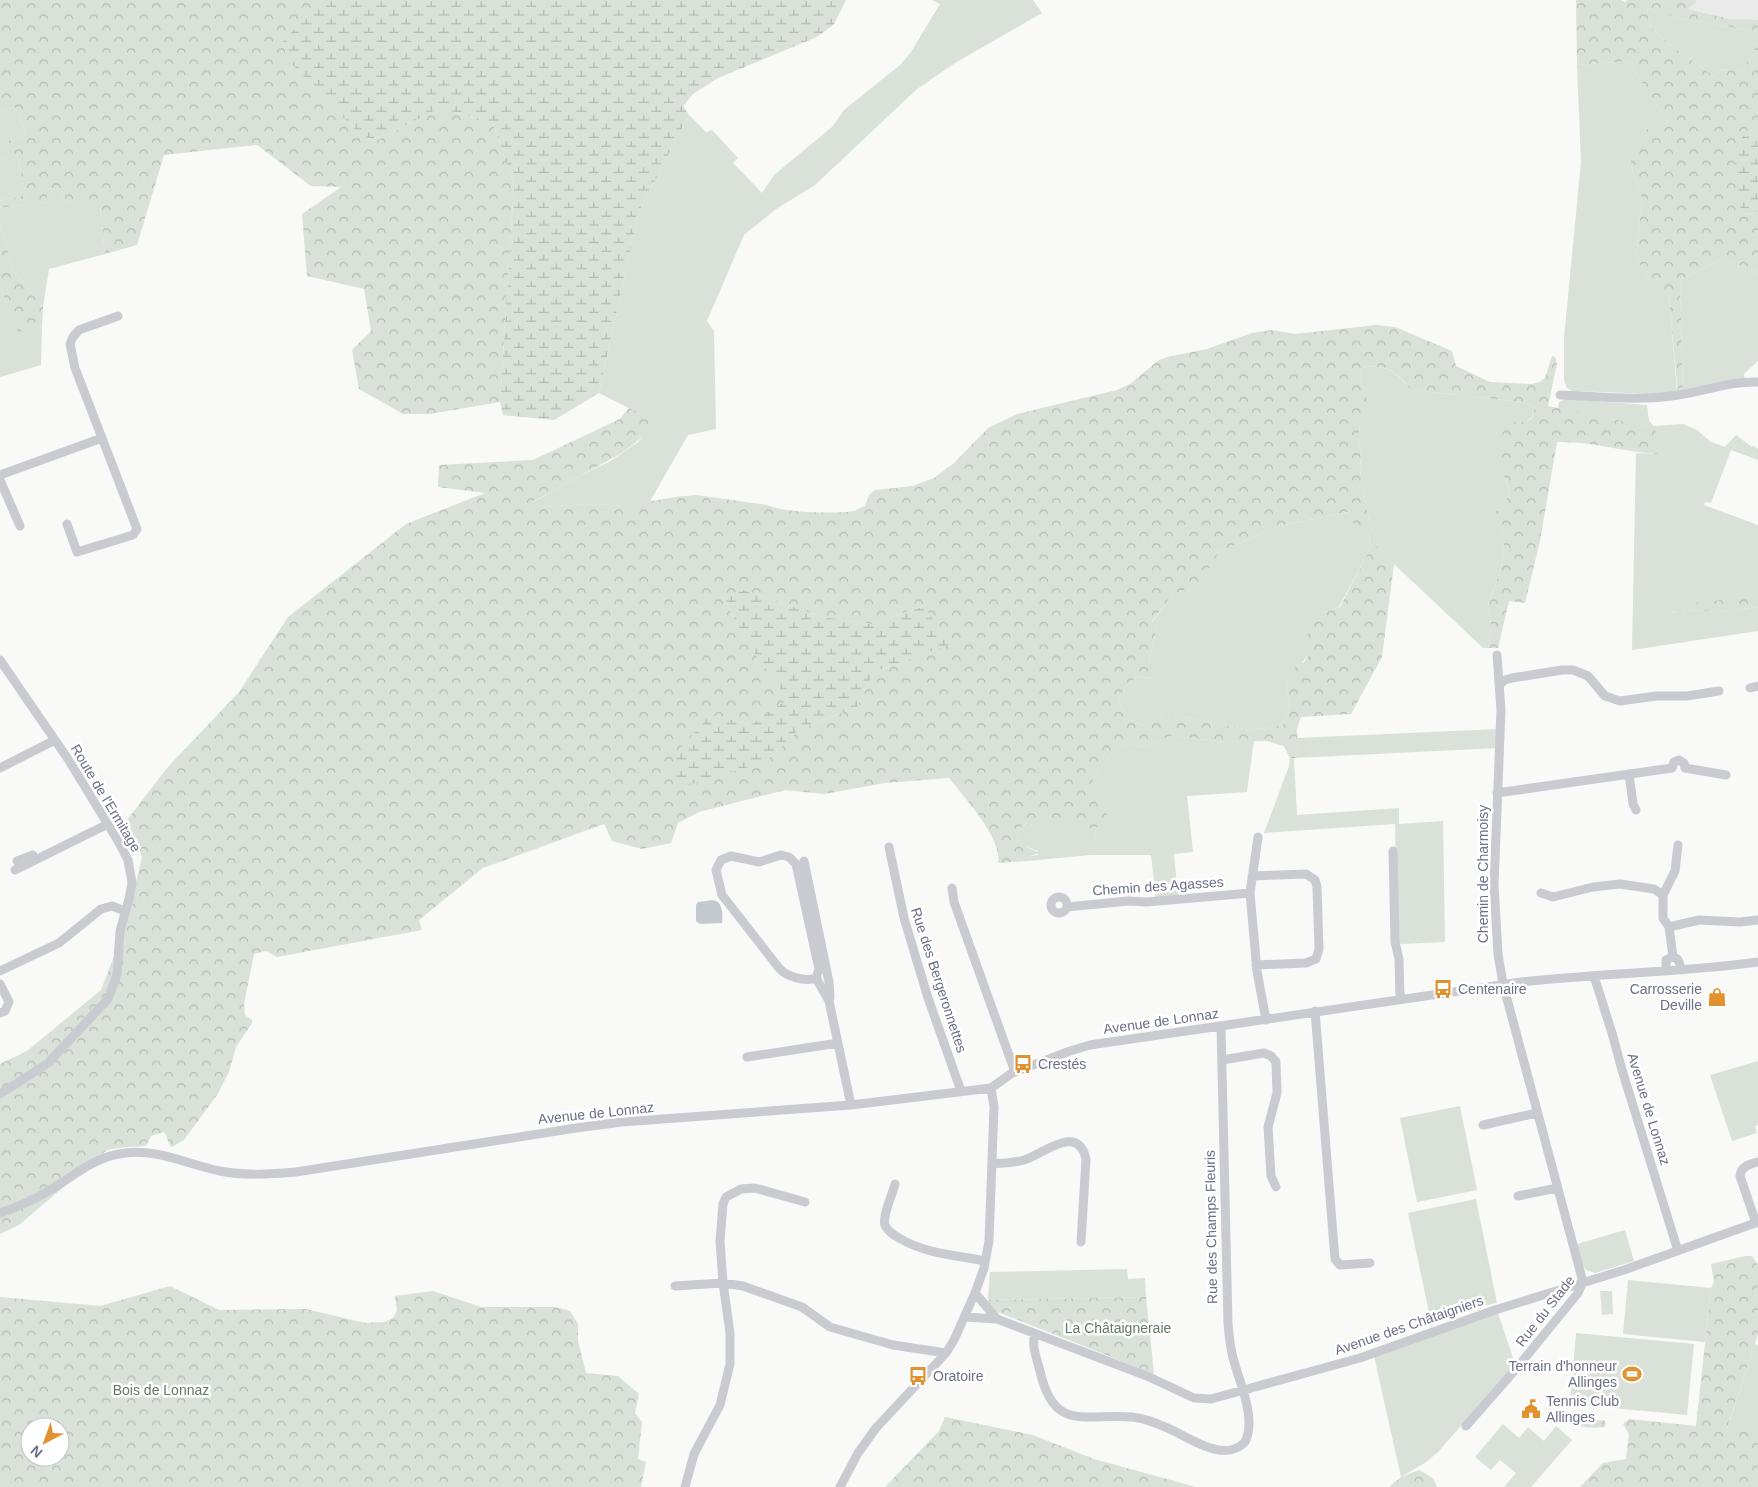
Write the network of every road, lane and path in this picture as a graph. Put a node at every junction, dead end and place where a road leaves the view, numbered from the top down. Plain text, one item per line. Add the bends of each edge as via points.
1 (118, 316) dead end
2 (1758, 382) edge
3 (1560, 395) dead end
4 (102, 438) junction
5 (0, 475) edge
6 (0, 480) edge
7 (67, 524) dead end
8 (20, 526) dead end
9 (1497, 655) dead end
10 (0, 660) edge
11 (1499, 685) junction
12 (1719, 691) dead end
13 (55, 740) junction
14 (0, 768) edge
15 (1629, 774) junction
16 (1726, 775) dead end
17 (1497, 793) junction
18 (1636, 810) dead end
19 (107, 822) junction
20 (1258, 838) dead end
21 (1678, 845) dead end
22 (889, 847) dead end
23 (1393, 851) dead end
24 (804, 861) dead end
25 (16, 866) dead end
26 (1252, 876) junction
27 (952, 888) dead end
28 (1250, 893) junction
29 (1541, 893) dead end
30 (1664, 895) junction
31 (1067, 907) dead end
32 (125, 911) junction
33 (1758, 920) edge
34 (1669, 927) junction
35 (1673, 957) junction
36 (1758, 962) edge
37 (1256, 965) junction
38 (1680, 970) junction
39 (1666, 971) junction
40 (0, 972) edge
41 (1594, 976) junction
42 (816, 978) junction
43 (0, 984) edge
44 (1503, 984) junction
45 (1400, 999) junction
46 (829, 1001) junction
47 (1315, 1011) junction
48 (0, 1013) edge
49 (1266, 1020) junction
50 (1221, 1027) junction
51 (838, 1043) junction
52 (747, 1057) dead end
53 (1222, 1060) junction
54 (1014, 1072) junction
55 (991, 1088) junction
56 (961, 1091) junction
57 (0, 1094) edge
58 (851, 1105) junction
59 (1538, 1113) junction
60 (1483, 1125) dead end
61 (1758, 1162) edge
62 (992, 1164) junction
63 (896, 1184) dead end
64 (1276, 1187) dead end
65 (1558, 1188) junction
66 (1518, 1196) dead end
67 (805, 1202) dead end
68 (0, 1213) edge
69 (1757, 1223) edge
70 (1080, 1242) dead end
71 (1678, 1250) junction
72 (985, 1261) junction
73 (1370, 1263) dead end
74 (1583, 1282) junction
75 (723, 1283) junction
76 (675, 1286) dead end
77 (975, 1293) junction
78 (964, 1317) junction
79 (997, 1319) junction
80 (1035, 1334) junction
81 (946, 1353) junction
82 (1243, 1390) junction
83 (1466, 1426) dead end
84 (685, 1487) edge
85 (840, 1487) edge

1 - 4 street via 79,330 72,336 70,344 75,368
2 - 3 street via 1727,384 1663,397
4 - 5 street
4 - 7 street via 136,532 77,552
6 - 8 street
9 - 11 street, Chemin de Charmoisy
10 - 13 street, Route de l'Ermitage
11 - 12 street via 1512,678 1567,670 1588,676 1605,696 1620,701
11 - 17 street, Chemin de Charmoisy via 1501,726
13 - 14 street
13 - 19 street, Route de l'Ermitage
15 - 16 street, Chemin de Charmoisy via 1672,768 1679,773 1685,768
15 - 17 street, Chemin de Charmoisy
15 - 18 street
17 - 44 street, Chemin de Charmoisy via 1494,892
19 - 25 street
19 - 32 street, Route de l'Ermitage via 126,855 131,872
20 - 26 street
21 - 30 street via 1675,871
22 - 56 street, Rue des Bergeronnettes via 904,918
23 - 45 street
24 - 46 street via 829,982
26 - 28 street
26 - 37 street via 1306,874 1312,877 1317,887 1319,949 1316,959 1306,963
27 - 54 street via 954,902
28 - 31 street, Chemin des Agasses
28 - 37 street
29 - 30 street via 1553,897 1593,886 1620,884 1654,889
30 - 34 street via 1663,918
32 - 40 street via 112,906 101,908 59,943
32 - 57 street, Route de l'Ermitage via 117,975 108,999 48,1063
33 - 34 street via 1699,920
34 - 35 street
35 - 38 street via 1679,961
35 - 39 street via 1666,960
36 - 38 street, Avenue de Lonnaz
37 - 49 street
38 - 39 street, Avenue de Lonnaz
39 - 41 street, Avenue de Lonnaz
41 - 44 street, Avenue de Lonnaz
41 - 71 street, Avenue de Lonnaz
42 - 42 street via 819,969 793,860 781,855 759,862 731,856 721,860 716,870 722,894 779,968 790,976
42 - 46 street
43 - 48 street via 10,1002
44 - 45 street, Avenue de Lonnaz
44 - 59 street, Chemin de Charmoisy
45 - 47 street, Avenue de Lonnaz
46 - 51 street
47 - 49 street, Avenue de Lonnaz
47 - 73 street via 1335,1259 1340,1265
49 - 50 street, Avenue de Lonnaz
50 - 53 street, Rue des Champs Fleuris
50 - 54 street, Avenue de Lonnaz via 1084,1046
51 - 52 street
51 - 58 street
53 - 64 street via 1264,1053 1276,1062 1276,1098 1268,1130 1271,1176
53 - 82 street, Rue des Champs Fleuris via 1228,1323
54 - 55 street, Avenue de Lonnaz
55 - 56 street, Avenue de Lonnaz
55 - 62 street via 994,1107
56 - 58 street, Avenue de Lonnaz
58 - 68 street, Avenue de Lonnaz via 622,1122 281,1173 237,1173 162,1154 125,1153 95,1162 41,1196
59 - 60 street
59 - 65 street, Chemin de Charmoisy
61 - 69 street, Rue du Stade via 1746,1166 1740,1176
62 - 70 street via 1023,1160 1065,1141 1081,1147 1086,1163
62 - 72 street
63 - 72 street via 884,1217 884,1225 889,1232 934,1253
65 - 66 street
65 - 74 street, Chemin de Charmoisy
67 - 75 street via 755,1188 741,1188 726,1197 720,1241
69 - 71 street, Rue du Stade
71 - 74 street, Rue du Stade
72 - 77 street
74 - 82 street, Avenue des Châtaigniers via 1360,1358
74 - 83 street, Rue du Stade via 1578,1293
75 - 76 street
75 - 81 street via 743,1286 802,1307 830,1327 893,1345
75 - 84 street via 730,1333 730,1364 720,1405 694,1454
77 - 78 street
77 - 79 street, Avenue des Châtaigniers
78 - 79 street, Avenue des Châtaigniers
78 - 81 street
79 - 80 street, Avenue des Châtaigniers
80 - 82 street, Avenue des Châtaigniers via 1194,1398 1211,1399
80 - 82 street via 1034,1347 1047,1394 1060,1410 1073,1416 1139,1418 1207,1447 1230,1450 1242,1445 1248,1434
81 - 85 street via 876,1428

